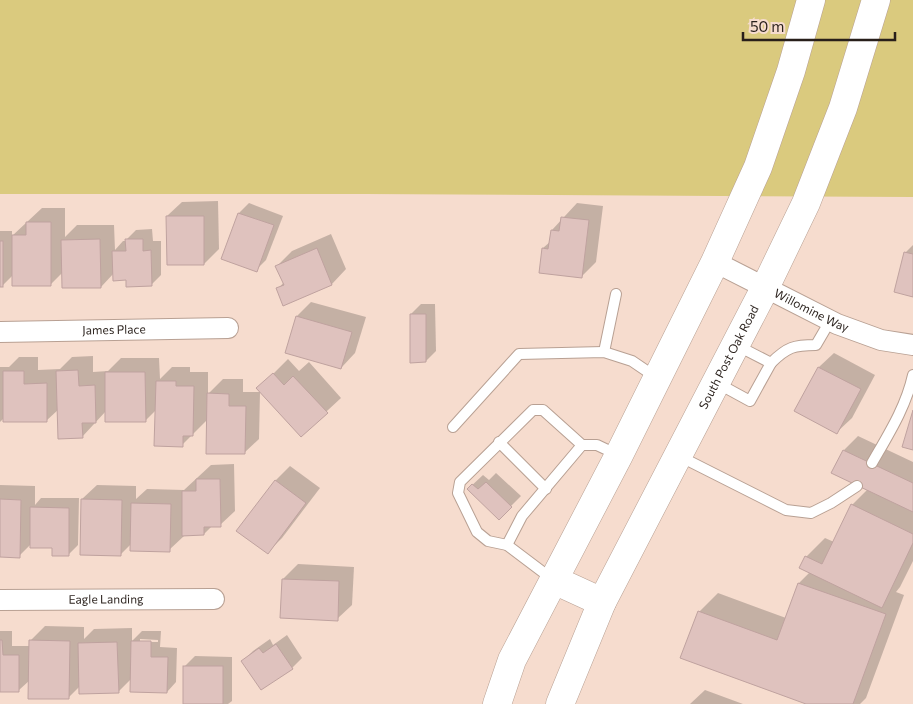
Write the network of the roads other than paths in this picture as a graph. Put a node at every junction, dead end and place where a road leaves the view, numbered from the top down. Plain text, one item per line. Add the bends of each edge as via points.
1 (811, 0) edge
2 (876, 0) edge
3 (715, 262) junction
4 (765, 288) junction
5 (616, 294) dead end
6 (830, 321) junction
7 (228, 328) dead end
8 (0, 332) edge
9 (736, 345) junction
10 (913, 345) edge
11 (604, 352) junction
12 (771, 363) junction
13 (913, 375) edge
14 (658, 378) junction
15 (716, 383) junction
16 (453, 427) dead end
17 (499, 442) junction
18 (582, 445) junction
19 (619, 455) junction
20 (678, 455) junction
21 (872, 463) dead end
22 (857, 486) dead end
23 (546, 489) junction
24 (507, 545) junction
25 (554, 580) junction
26 (214, 599) dead end
27 (0, 600) edge
28 (602, 602) junction
29 (497, 704) edge
30 (560, 704) edge

1 - 3 main road via 758,167
2 - 4 main road, South Post Oak Road via 843,108 806,203
3 - 4 street, Willomine Way
3 - 14 main road
4 - 6 street, Willomine Way
4 - 9 main road, South Post Oak Road
5 - 11 lane
6 - 10 street, Willomine Way via 881,340
6 - 12 lane via 816,345 796,345
7 - 8 street, James Place
9 - 12 lane
9 - 15 main road, South Post Oak Road
11 - 14 lane via 632,361
11 - 16 lane via 519,354
12 - 15 lane via 750,401
13 - 21 lane via 896,422
14 - 19 main road
15 - 20 main road, South Post Oak Road
17 - 18 lane via 533,410 543,410
17 - 23 lane
17 - 24 lane via 460,482 458,494 477,532 488,541
18 - 19 lane via 597,445
18 - 23 lane
19 - 25 main road
20 - 22 lane via 786,510 811,513
20 - 28 main road, South Post Oak Road
23 - 24 lane via 522,516
24 - 25 lane
25 - 28 main road
25 - 29 main road via 512,660
26 - 27 street, Eagle Landing
28 - 30 main road, South Post Oak Road

